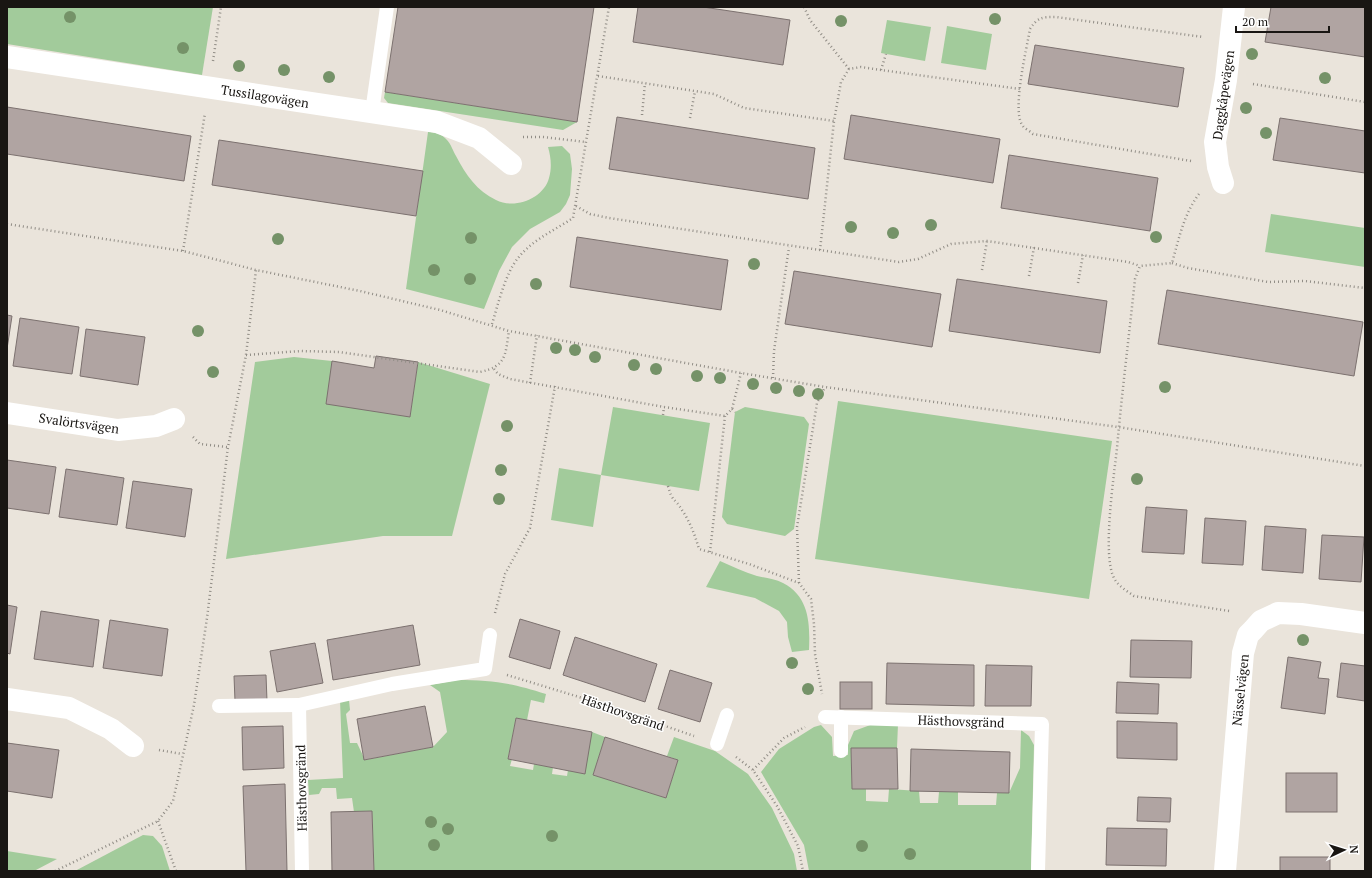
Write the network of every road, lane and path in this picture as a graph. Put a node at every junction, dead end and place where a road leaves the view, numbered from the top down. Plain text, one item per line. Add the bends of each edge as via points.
1 (387, 7) edge
2 (609, 7) edge
3 (804, 7) edge
4 (1234, 7) edge
5 (1231, 39) junction
6 (886, 54) dead end
7 (7, 57) edge
8 (849, 69) junction
9 (882, 70) junction
10 (598, 76) junction
11 (1226, 80) junction
12 (645, 83) junction
13 (1020, 89) junction
14 (694, 91) junction
15 (1365, 102) edge
16 (372, 112) junction
17 (642, 114) dead end
18 (690, 118) dead end
19 (834, 121) junction
20 (202, 134) dead end
21 (543, 137) dead end
22 (586, 142) junction
23 (511, 164) dead end
24 (1220, 175) junction
25 (576, 206) junction
26 (7, 224) edge
27 (987, 241) junction
28 (789, 247) junction
29 (1034, 247) junction
30 (820, 250) junction
31 (183, 251) junction
32 (1083, 255) junction
33 (1172, 262) junction
34 (1140, 266) junction
35 (256, 270) junction
36 (982, 270) dead end
37 (1029, 276) dead end
38 (1078, 284) dead end
39 (1365, 288) edge
40 (492, 324) junction
41 (509, 331) junction
42 (537, 336) junction
43 (246, 355) junction
44 (494, 369) junction
45 (741, 373) junction
46 (772, 378) junction
47 (530, 383) junction
48 (555, 386) junction
49 (826, 387) junction
50 (664, 407) junction
51 (732, 409) junction
52 (735, 412) dead end
53 (7, 413) edge
54 (663, 415) dead end
55 (725, 416) junction
56 (174, 419) joint
57 (1118, 427) junction
58 (228, 447) junction
59 (1365, 466) edge
60 (668, 486) dead end
61 (710, 552) junction
62 (799, 583) junction
63 (1229, 611) dead end
64 (1365, 623) edge
65 (490, 635) joint
66 (485, 669) junction
67 (7, 698) edge
68 (299, 705) junction
69 (219, 706) dead end
70 (727, 715) dead end
71 (825, 717) junction
72 (841, 717) junction
73 (717, 744) junction
74 (133, 746) dead end
75 (841, 751) dead end
76 (753, 770) junction
77 (158, 821) junction
78 (56, 871) edge
79 (176, 871) edge
80 (302, 871) edge
81 (803, 871) edge
82 (1038, 871) edge
83 (1225, 871) edge

1 - 16 lane
2 - 10 path
3 - 8 path via 810,20
4 - 5 street, Daggkåpevägen
5 - 11 street, Daggkåpevägen
5 - 13 path via 1192,37 1044,17 1036,20 1030,29
6 - 9 path
7 - 16 street, Tussilagovägen
8 - 9 path via 861,67
8 - 19 path via 841,82
9 - 13 path
10 - 12 path
10 - 22 path
11 - 15 path
11 - 24 street, Daggkåpevägen via 1215,142
12 - 14 path
12 - 17 path
13 - 24 path via 1018,112 1022,126 1033,134
14 - 18 path
14 - 19 path via 722,97 744,108
16 - 23 street, Tussilagovägen via 437,122 479,138
19 - 30 path
20 - 31 path
21 - 22 path
22 - 25 path
24 - 33 path via 1189,207
25 - 28 path via 590,214 609,218
25 - 40 path via 574,218 537,240 517,258 506,280
26 - 31 path
27 - 29 path
27 - 30 path via 951,244 918,259 899,262
27 - 36 path
28 - 30 path
28 - 46 path
29 - 32 path
29 - 37 path
31 - 35 path
32 - 34 path
32 - 38 path
33 - 34 path
33 - 39 path via 1188,268 1268,282 1305,281
34 - 57 path via 1135,280
35 - 40 path via 360,291
35 - 43 path
40 - 41 path
41 - 42 path
41 - 44 path via 503,360
42 - 45 path
42 - 47 path
43 - 44 path via 301,351 340,352 480,372
43 - 58 path
44 - 47 path via 498,374
45 - 46 path
45 - 51 path
46 - 49 path
47 - 48 path
48 - 50 path
48 - 65 path via 530,528 505,574
49 - 57 path
49 - 62 path via 817,402 798,527
50 - 54 path
50 - 55 path
51 - 52 path
51 - 55 path
53 - 56 street, Svalörtsvägen via 118,430 156,426
55 - 61 path
56 - 58 path via 200,444
57 - 59 path
57 - 63 path via 1109,540 1110,563 1114,578 1123,589 1134,596
58 - 77 path via 194,704 173,801
60 - 61 path via 671,498 681,509 694,532 699,549
61 - 62 path
62 - 71 path via 811,599 815,654
64 - 83 street, Nässelvägen via 1306,614 1278,613 1261,621 1248,635 1243,653
65 - 66 lane
66 - 68 lane via 392,684
66 - 73 path, Hästhovsgränd via 602,704
67 - 74 street via 69,708 111,729
68 - 69 lane
68 - 80 lane, Hästhovsgränd
70 - 73 lane
71 - 72 lane, Hästhovsgränd
71 - 76 path via 784,738
72 - 75 lane
72 - 82 lane, Hästhovsgränd via 1042,724
73 - 76 path, Hästhovsgränd
76 - 81 path, Hästhovsgränd via 777,806 798,846
77 - 78 path
77 - 79 path

